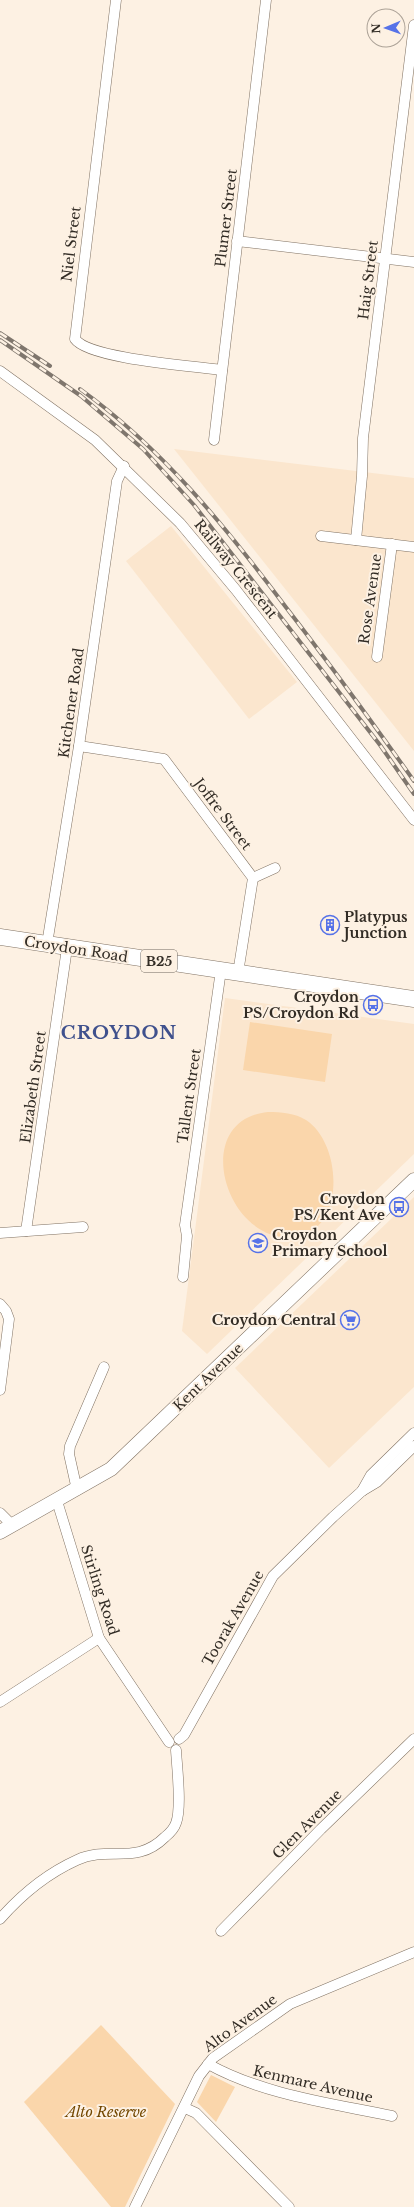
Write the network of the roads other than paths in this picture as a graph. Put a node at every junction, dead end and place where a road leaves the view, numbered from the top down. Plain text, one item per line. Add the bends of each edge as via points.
1 (116, 0) edge
2 (266, 0) edge
3 (414, 24) edge
4 (237, 241) junction
5 (385, 259) junction
6 (414, 262) edge
7 (222, 370) junction
8 (0, 371) edge
9 (214, 440) dead end
10 (124, 466) junction
11 (321, 536) dead end
12 (356, 540) junction
13 (392, 544) junction
14 (414, 547) edge
15 (377, 657) dead end
16 (79, 746) junction
17 (414, 820) edge
18 (275, 868) dead end
19 (253, 878) junction
20 (0, 937) edge
21 (47, 944) junction
22 (67, 948) junction
23 (221, 970) junction
24 (238, 973) junction
25 (414, 998) edge
26 (414, 1180) edge
27 (83, 1226) dead end
28 (26, 1231) junction
29 (0, 1233) edge
30 (183, 1277) dead end
31 (0, 1304) edge
32 (104, 1367) dead end
33 (0, 1390) edge
34 (414, 1433) edge
35 (414, 1446) edge
36 (77, 1490) junction
37 (362, 1491) junction
38 (57, 1500) junction
39 (0, 1513) edge
40 (6, 1529) edge
41 (99, 1638) junction
42 (0, 1702) edge
43 (179, 1739) junction
44 (414, 1739) edge
45 (169, 1742) junction
46 (176, 1750) junction
47 (0, 1919) edge
48 (221, 1931) dead end
49 (414, 1952) edge
50 (208, 2064) junction
51 (185, 2108) junction
52 (392, 2116) dead end
53 (135, 2207) edge
54 (289, 2207) edge

1 - 7 street, Niel Street via 75,339 88,350 148,361
2 - 4 street, Plumer Street
3 - 5 street, Haig Street
4 - 5 street
4 - 7 street, Plumer Street
5 - 6 street
5 - 12 street, Haig Street via 363,438
7 - 9 street, Plumer Street
8 - 10 street, Railway Crescent via 95,440
10 - 16 street, Kitchener Road via 117,481
10 - 17 street, Railway Crescent via 180,523 236,590
11 - 12 street
12 - 13 street
13 - 14 street
13 - 15 street, Rose Avenue
16 - 19 street, Joffre Street via 164,759
16 - 21 street, Kitchener Road
18 - 19 street
19 - 24 street
20 - 21 main road, Croydon Road / B25
21 - 22 main road, Croydon Road / B25
22 - 23 main road, Croydon Road / B25
22 - 28 street, Elizabeth Street
23 - 24 main road, Croydon Road / B25
23 - 30 street, Tallent Street via 185,1225 187,1236
24 - 25 main road, Croydon Road / B25
26 - 36 main road, Kent Avenue via 112,1469
27 - 28 street
28 - 29 street
31 - 33 street via 6,1311 9,1325
32 - 36 street via 70,1446 69,1454
34 - 37 street, Toorak Avenue via 371,1475
35 - 37 street, Toorak Avenue via 377,1482
36 - 38 main road, Kent Avenue
37 - 43 street, Toorak Avenue via 273,1576 184,1735
38 - 40 main road, Kent Avenue
38 - 41 street, Stirling Road
39 - 40 street
41 - 42 street
41 - 45 street, Stirling Road
43 - 45 street via 174,1738
43 - 46 street via 181,1746
44 - 48 street, Glen Avenue
45 - 46 street via 171,1748
46 - 47 street via 178,1816 171,1832 147,1851 78,1859 20,1896
49 - 50 street, Alto Avenue via 290,2004 231,2044
50 - 51 street, Alto Avenue via 199,2076
50 - 52 street, Kenmare Avenue via 244,2082 272,2090
51 - 53 street, Alto Avenue
51 - 54 street via 196,2112

